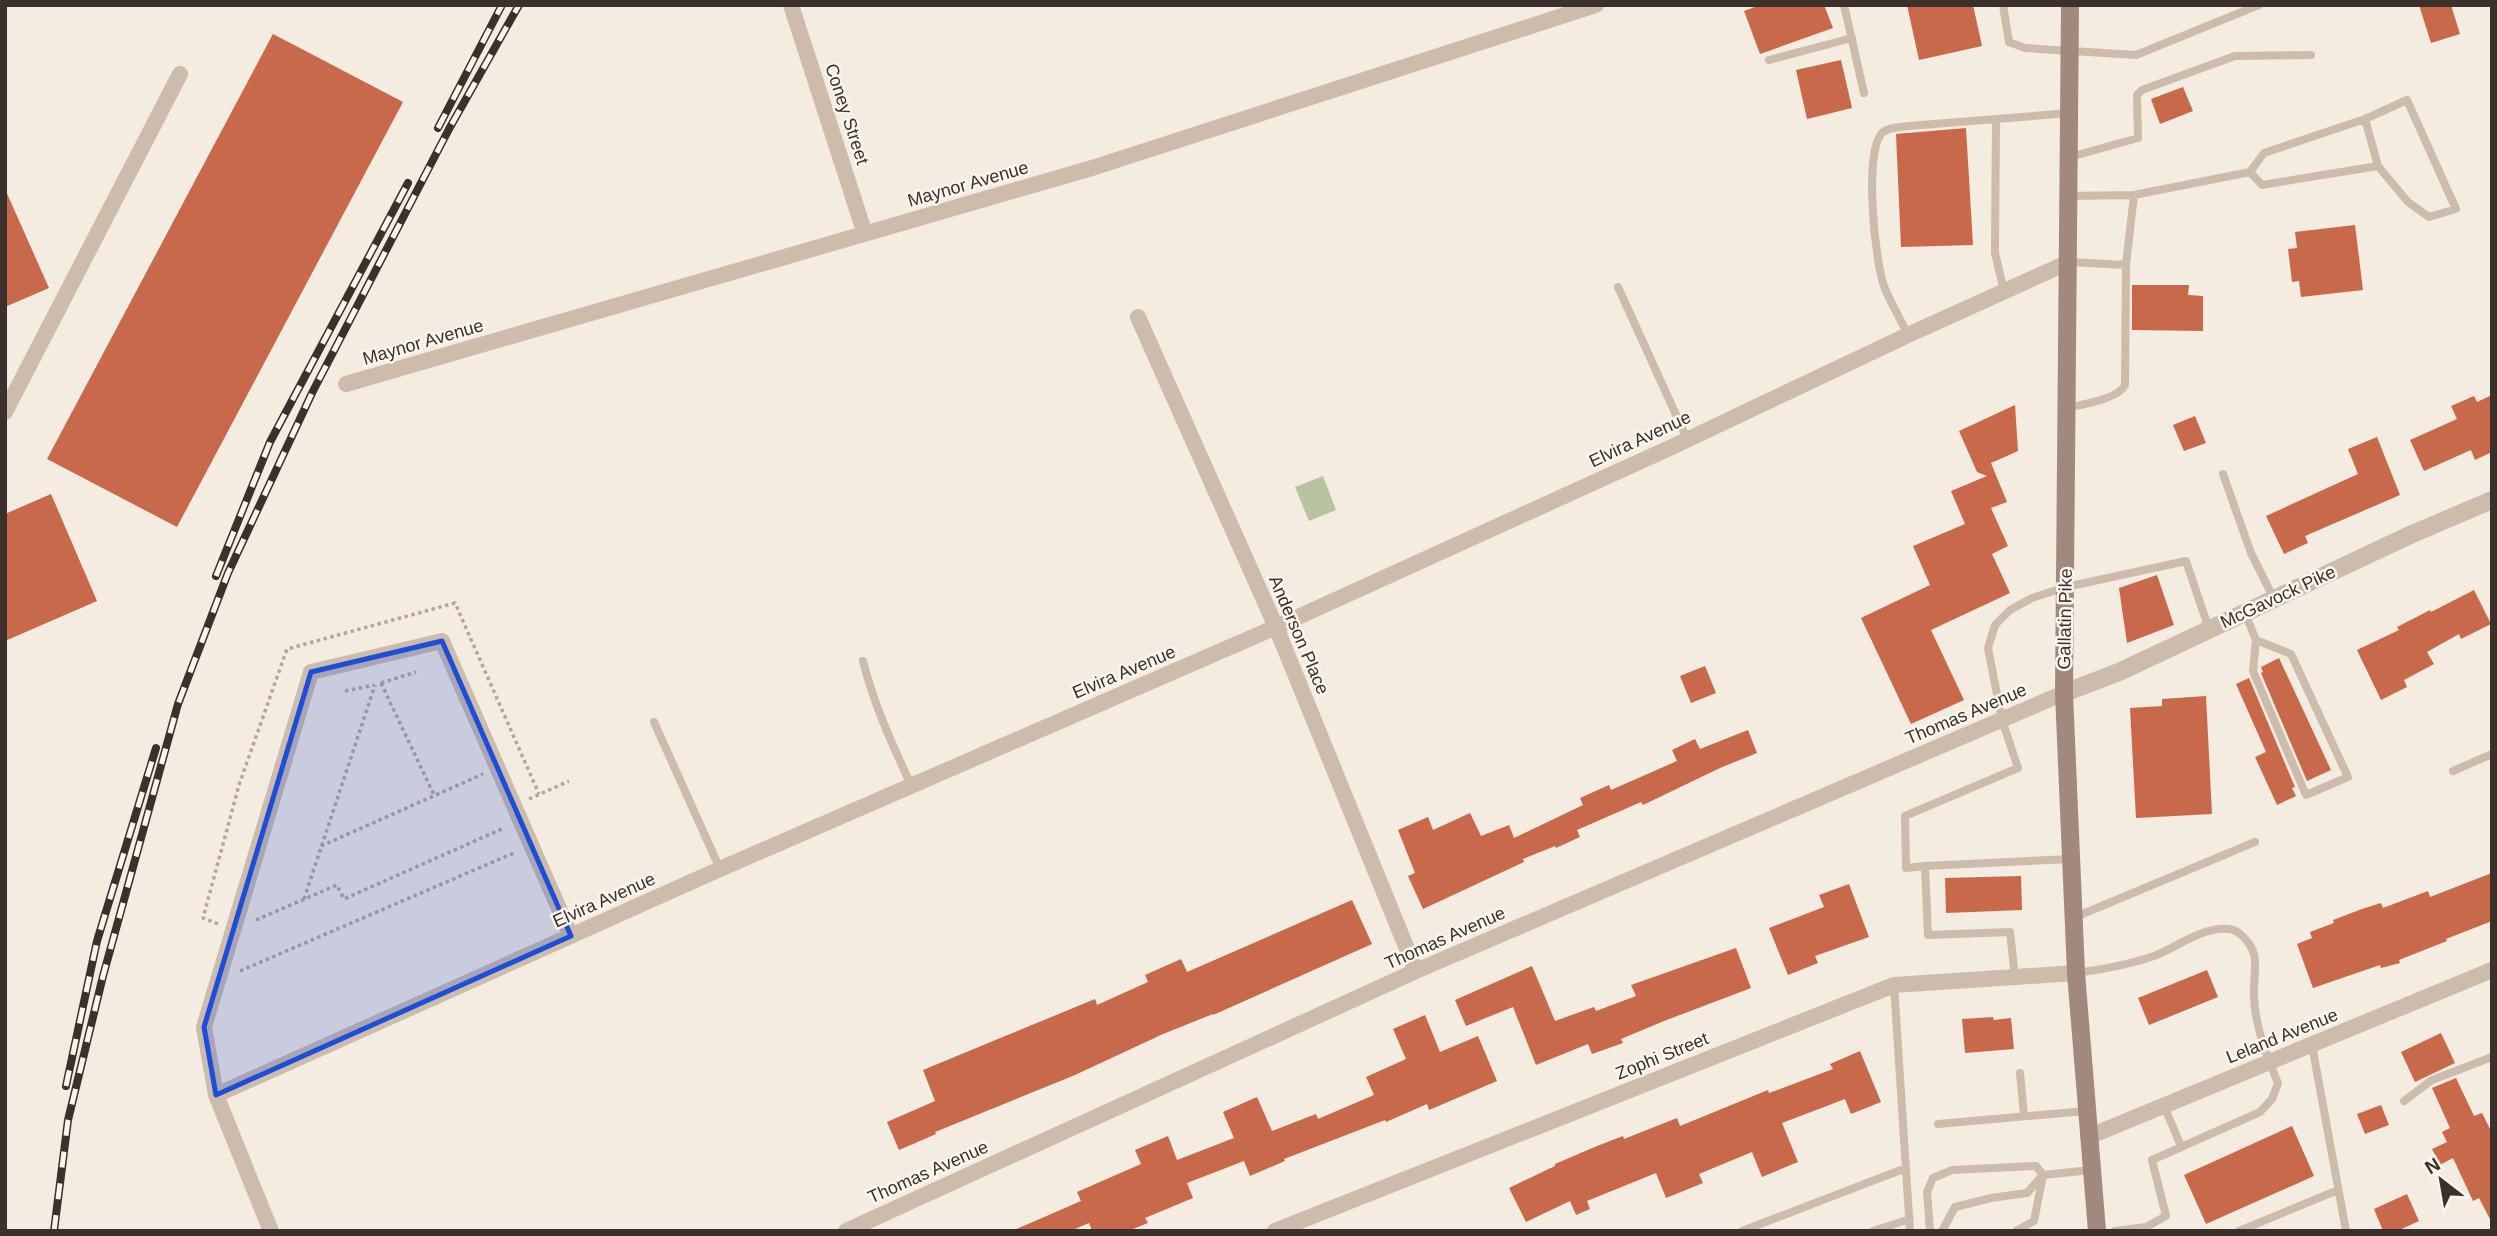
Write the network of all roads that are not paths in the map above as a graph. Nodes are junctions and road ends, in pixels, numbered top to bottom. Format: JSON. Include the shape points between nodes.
{"nodes":[{"id":1,"x":791,"y":5,"type":"edge"},
{"id":2,"x":1596,"y":5,"type":"edge"},
{"id":3,"x":1844,"y":5,"type":"edge"},
{"id":4,"x":2003,"y":5,"type":"edge"},
{"id":5,"x":2070,"y":5,"type":"edge"},
{"id":6,"x":2259,"y":5,"type":"edge"},
{"id":7,"x":1852,"y":38,"type":"junction"},
{"id":8,"x":2070,"y":50,"type":"junction"},
{"id":9,"x":2311,"y":55,"type":"dead end"},
{"id":10,"x":1769,"y":60,"type":"dead end"},
{"id":11,"x":180,"y":74,"type":"dead end"},
{"id":12,"x":1864,"y":93,"type":"dead end"},
{"id":13,"x":2070,"y":113,"type":"junction"},
{"id":14,"x":1996,"y":119,"type":"junction"},
{"id":15,"x":2365,"y":119,"type":"junction"},
{"id":16,"x":2070,"y":157,"type":"junction"},
{"id":17,"x":2378,"y":166,"type":"junction"},
{"id":18,"x":2250,"y":172,"type":"junction"},
{"id":19,"x":2134,"y":195,"type":"junction"},
{"id":20,"x":2070,"y":196,"type":"junction"},
{"id":21,"x":865,"y":234,"type":"junction"},
{"id":22,"x":2069,"y":262,"type":"junction"},
{"id":23,"x":2126,"y":265,"type":"junction"},
{"id":24,"x":1618,"y":287,"type":"dead end"},
{"id":25,"x":2004,"y":291,"type":"junction"},
{"id":26,"x":1138,"y":317,"type":"dead end"},
{"id":27,"x":1908,"y":334,"type":"junction"},
{"id":28,"x":346,"y":384,"type":"dead end"},
{"id":29,"x":2067,"y":408,"type":"junction"},
{"id":30,"x":5,"y":411,"type":"edge"},
{"id":31,"x":1687,"y":439,"type":"junction"},
{"id":32,"x":2223,"y":474,"type":"dead end"},
{"id":33,"x":2492,"y":500,"type":"edge"},
{"id":34,"x":2066,"y":587,"type":"junction"},
{"id":35,"x":2274,"y":599,"type":"junction"},
{"id":36,"x":2245,"y":612,"type":"junction"},
{"id":37,"x":1276,"y":627,"type":"junction"},
{"id":38,"x":2209,"y":629,"type":"junction"},
{"id":39,"x":2256,"y":640,"type":"junction"},
{"id":40,"x":863,"y":661,"type":"dead end"},
{"id":41,"x":2064,"y":693,"type":"junction"},
{"id":42,"x":2002,"y":720,"type":"junction"},
{"id":43,"x":654,"y":722,"type":"dead end"},
{"id":44,"x":2492,"y":754,"type":"edge"},
{"id":45,"x":2453,"y":771,"type":"dead end"},
{"id":46,"x":911,"y":785,"type":"junction"},
{"id":47,"x":2255,"y":842,"type":"dead end"},
{"id":48,"x":2070,"y":859,"type":"junction"},
{"id":49,"x":1925,"y":866,"type":"junction"},
{"id":50,"x":720,"y":869,"type":"junction"},
{"id":51,"x":2073,"y":918,"type":"junction"},
{"id":52,"x":571,"y":936,"type":"junction"},
{"id":53,"x":1416,"y":971,"type":"junction"},
{"id":54,"x":2076,"y":973,"type":"junction"},
{"id":55,"x":2491,"y":975,"type":"edge"},
{"id":56,"x":2015,"y":977,"type":"junction"},
{"id":57,"x":1894,"y":985,"type":"junction"},
{"id":58,"x":2312,"y":1045,"type":"junction"},
{"id":59,"x":2492,"y":1058,"type":"edge"},
{"id":60,"x":2269,"y":1062,"type":"junction"},
{"id":61,"x":2020,"y":1073,"type":"dead end"},
{"id":62,"x":216,"y":1095,"type":"junction"},
{"id":63,"x":2404,"y":1101,"type":"dead end"},
{"id":64,"x":2164,"y":1106,"type":"junction"},
{"id":65,"x":2086,"y":1111,"type":"junction"},
{"id":66,"x":2024,"y":1116,"type":"junction"},
{"id":67,"x":1938,"y":1124,"type":"dead end"},
{"id":68,"x":2088,"y":1137,"type":"junction"},
{"id":69,"x":2181,"y":1146,"type":"junction"},
{"id":70,"x":1906,"y":1168,"type":"junction"},
{"id":71,"x":2091,"y":1170,"type":"junction"},
{"id":72,"x":2043,"y":1175,"type":"junction"},
{"id":73,"x":2338,"y":1190,"type":"junction"},
{"id":74,"x":1910,"y":1219,"type":"junction"},
{"id":75,"x":1281,"y":1230,"type":"edge"},
{"id":76,"x":271,"y":1231,"type":"edge"},
{"id":77,"x":846,"y":1231,"type":"edge"},
{"id":78,"x":1742,"y":1231,"type":"edge"},
{"id":79,"x":1873,"y":1231,"type":"edge"},
{"id":80,"x":1910,"y":1231,"type":"edge"},
{"id":81,"x":1930,"y":1231,"type":"edge"},
{"id":82,"x":1942,"y":1231,"type":"edge"},
{"id":83,"x":2015,"y":1231,"type":"edge"},
{"id":84,"x":2098,"y":1231,"type":"edge"},
{"id":85,"x":2115,"y":1231,"type":"edge"},
{"id":86,"x":2239,"y":1231,"type":"edge"},
{"id":87,"x":2346,"y":1231,"type":"edge"}],
"edges":[{"from":1,"to":21,"type":"street","name":"Coney Street"},
{"from":2,"to":21,"type":"street","name":"Maynor Avenue","via":[[1092,168]]},
{"from":3,"to":7,"type":"lane"},
{"from":4,"to":8,"type":"lane","via":[[2010,41],[2025,48]]},
{"from":5,"to":8,"type":"main road","name":"Gallatin Pike"},
{"from":6,"to":8,"type":"lane","via":[[2136,55]]},
{"from":7,"to":10,"type":"lane"},
{"from":7,"to":12,"type":"lane"},
{"from":8,"to":13,"type":"main road","name":"Gallatin Pike"},
{"from":9,"to":16,"type":"lane","via":[[2235,56],[2142,90],[2137,95],[2138,138]]},
{"from":11,"to":30,"type":"street"},
{"from":13,"to":14,"type":"lane"},
{"from":13,"to":16,"type":"main road","name":"Gallatin Pike"},
{"from":14,"to":25,"type":"lane","via":[[1996,253]]},
{"from":14,"to":27,"type":"lane","via":[[1890,129],[1877,140],[1871,165],[1878,262]]},
{"from":15,"to":17,"type":"lane"},
{"from":15,"to":17,"type":"lane","via":[[2407,100],[2456,209],[2429,217],[2408,202]]},
{"from":15,"to":18,"type":"lane","via":[[2264,153]]},
{"from":16,"to":20,"type":"main road","name":"Gallatin Pike"},
{"from":17,"to":18,"type":"lane","via":[[2263,184]]},
{"from":18,"to":19,"type":"lane"},
{"from":19,"to":20,"type":"lane"},
{"from":19,"to":23,"type":"lane"},
{"from":20,"to":22,"type":"main road","name":"Gallatin Pike"},
{"from":21,"to":28,"type":"street","name":"Maynor Avenue"},
{"from":22,"to":23,"type":"lane"},
{"from":22,"to":25,"type":"street","name":"Elvira Avenue"},
{"from":22,"to":29,"type":"main road","name":"Gallatin Pike"},
{"from":23,"to":29,"type":"lane","via":[[2123,390]]},
{"from":24,"to":31,"type":"lane"},
{"from":25,"to":27,"type":"street","name":"Elvira Avenue"},
{"from":26,"to":37,"type":"street","name":"Anderson Place"},
{"from":27,"to":31,"type":"street","name":"Elvira Avenue"},
{"from":29,"to":34,"type":"main road","name":"Gallatin Pike"},
{"from":31,"to":37,"type":"street","name":"Elvira Avenue"},
{"from":32,"to":35,"type":"lane","via":[[2250,553]]},
{"from":33,"to":35,"type":"street","name":"McGavock Pike"},
{"from":34,"to":38,"type":"lane","via":[[2186,561]]},
{"from":34,"to":41,"type":"main road","name":"Gallatin Pike"},
{"from":34,"to":42,"type":"lane","via":[[2027,600],[1995,625],[1987,648]]},
{"from":35,"to":36,"type":"street","name":"McGavock Pike"},
{"from":36,"to":38,"type":"street","name":"McGavock Pike"},
{"from":36,"to":39,"type":"lane"},
{"from":37,"to":46,"type":"street","name":"Elvira Avenue"},
{"from":37,"to":53,"type":"street","name":"Anderson Place"},
{"from":38,"to":41,"type":"street","name":"McGavock Pike"},
{"from":39,"to":39,"type":"lane","via":[[2253,671],[2306,795],[2348,777],[2291,654]]},
{"from":40,"to":46,"type":"lane","via":[[883,726]]},
{"from":41,"to":42,"type":"street","name":"Thomas Avenue"},
{"from":41,"to":48,"type":"main road","name":"Gallatin Pike"},
{"from":42,"to":49,"type":"lane","via":[[2018,768],[1905,816],[1906,867]]},
{"from":42,"to":53,"type":"street","name":"Thomas Avenue"},
{"from":43,"to":50,"type":"lane"},
{"from":44,"to":45,"type":"lane"},
{"from":46,"to":50,"type":"street","name":"Elvira Avenue"},
{"from":47,"to":51,"type":"lane"},
{"from":48,"to":49,"type":"lane"},
{"from":48,"to":51,"type":"main road","name":"Gallatin Pike"},
{"from":49,"to":56,"type":"lane","via":[[1928,935],[2010,932]]},
{"from":50,"to":52,"type":"street","name":"Elvira Avenue"},
{"from":51,"to":54,"type":"main road","name":"Gallatin Pike"},
{"from":52,"to":62,"type":"street","name":"Elvira Avenue"},
{"from":52,"to":62,"type":"street","via":[[442,641],[311,672],[204,1027]]},
{"from":53,"to":77,"type":"street","name":"Thomas Avenue"},
{"from":54,"to":56,"type":"street","name":"Zophi Street"},
{"from":54,"to":60,"type":"lane","via":[[2125,965],[2213,931],[2230,929],[2244,937],[2253,952],[2257,1024]]},
{"from":54,"to":65,"type":"main road","name":"Gallatin Pike"},
{"from":55,"to":58,"type":"street","name":"Leland Avenue"},
{"from":56,"to":57,"type":"street","name":"Zophi Street"},
{"from":57,"to":70,"type":"lane"},
{"from":57,"to":75,"type":"street","name":"Zophi Street"},
{"from":58,"to":60,"type":"street","name":"Leland Avenue"},
{"from":58,"to":73,"type":"lane"},
{"from":59,"to":63,"type":"lane","via":[[2432,1080]]},
{"from":60,"to":64,"type":"street","name":"Leland Avenue"},
{"from":60,"to":69,"type":"lane","via":[[2278,1083],[2260,1112]]},
{"from":61,"to":66,"type":"lane"},
{"from":62,"to":76,"type":"street"},
{"from":64,"to":68,"type":"street","name":"Leland Avenue"},
{"from":64,"to":69,"type":"lane"},
{"from":65,"to":66,"type":"lane"},
{"from":65,"to":68,"type":"main road","name":"Gallatin Pike"},
{"from":66,"to":67,"type":"lane"},
{"from":68,"to":71,"type":"main road","name":"Gallatin Pike"},
{"from":69,"to":85,"type":"lane","via":[[2152,1160],[2166,1216],[2146,1227]]},
{"from":70,"to":74,"type":"lane"},
{"from":70,"to":78,"type":"lane"},
{"from":71,"to":72,"type":"lane"},
{"from":71,"to":84,"type":"main road","name":"Gallatin Pike"},
{"from":72,"to":81,"type":"lane","via":[[2036,1166],[1952,1170],[1933,1178],[1927,1192]]},
{"from":72,"to":82,"type":"lane","via":[[2027,1193],[1955,1207]]},
{"from":72,"to":83,"type":"lane","via":[[2034,1221]]},
{"from":73,"to":86,"type":"lane"},
{"from":73,"to":87,"type":"lane"},
{"from":74,"to":79,"type":"lane"},
{"from":74,"to":80,"type":"lane"}]}
